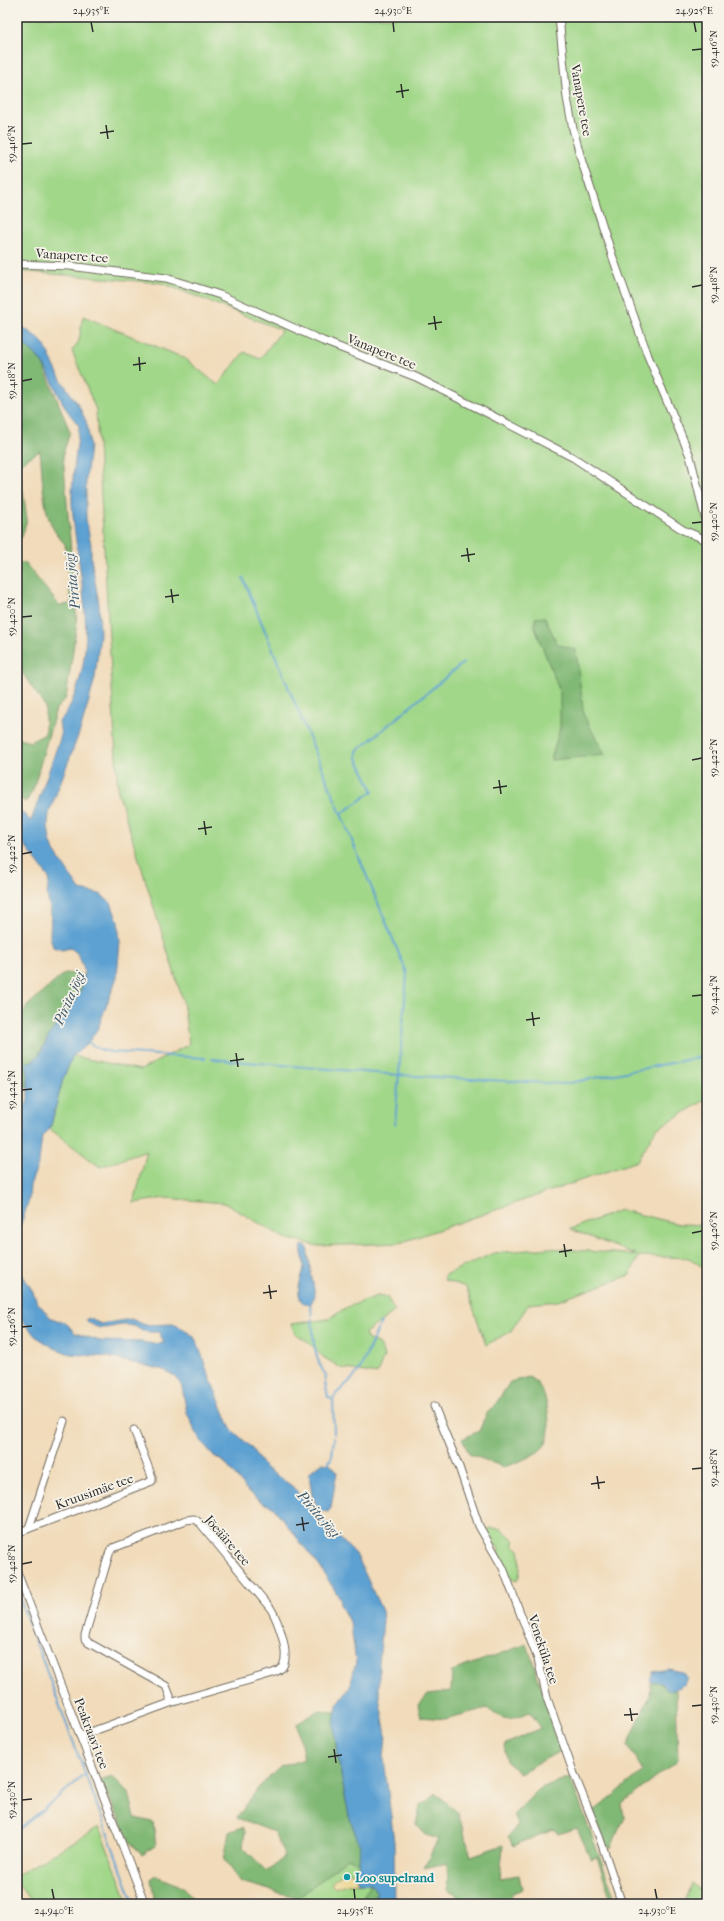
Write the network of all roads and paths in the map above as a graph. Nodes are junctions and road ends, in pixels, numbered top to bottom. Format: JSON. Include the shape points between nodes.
{"nodes":[{"id":1,"x":559,"y":17,"type":"edge"},
{"id":2,"x":17,"y":264,"type":"edge"},
{"id":3,"x":707,"y":525,"type":"edge"},
{"id":4,"x":707,"y":533,"type":"edge"},
{"id":5,"x":434,"y":1406,"type":"dead end"},
{"id":6,"x":64,"y":1420,"type":"dead end"},
{"id":7,"x":134,"y":1430,"type":"dead end"},
{"id":8,"x":29,"y":1528,"type":"junction"},
{"id":9,"x":17,"y":1533,"type":"edge"},
{"id":10,"x":17,"y":1572,"type":"edge"},
{"id":11,"x":170,"y":1703,"type":"junction"},
{"id":12,"x":80,"y":1736,"type":"junction"},
{"id":13,"x":145,"y":1904,"type":"edge"},
{"id":14,"x":622,"y":1904,"type":"edge"}],
"edges":[{"from":1,"to":3,"type":"street","name":"Vanapere tee","via":[[568,98],[582,162],[648,356],[690,456]]},
{"from":2,"to":4,"type":"street","name":"Vanapere tee","via":[[70,266],[166,278],[220,295],[323,341],[416,377],[574,458],[683,530],[704,539]]},
{"from":5,"to":14,"type":"street","name":"Veneküla tee","via":[[479,1526],[503,1568],[538,1659],[547,1698]]},
{"from":6,"to":8,"type":"street"},
{"from":7,"to":8,"type":"street","name":"Kruusimäe tee","via":[[152,1481]]},
{"from":8,"to":9,"type":"street","name":"Kruusimäe tee"},
{"from":10,"to":12,"type":"street","name":"Peakraavi tee"},
{"from":11,"to":11,"type":"street","name":"Jõeääre tee","via":[[273,1673],[280,1670],[285,1661],[284,1646],[271,1609],[194,1519],[110,1551],[85,1635],[89,1643],[166,1686]]},
{"from":11,"to":12,"type":"street","name":"Jõeääre tee"},
{"from":12,"to":13,"type":"street","name":"Peakraavi tee"}]}
